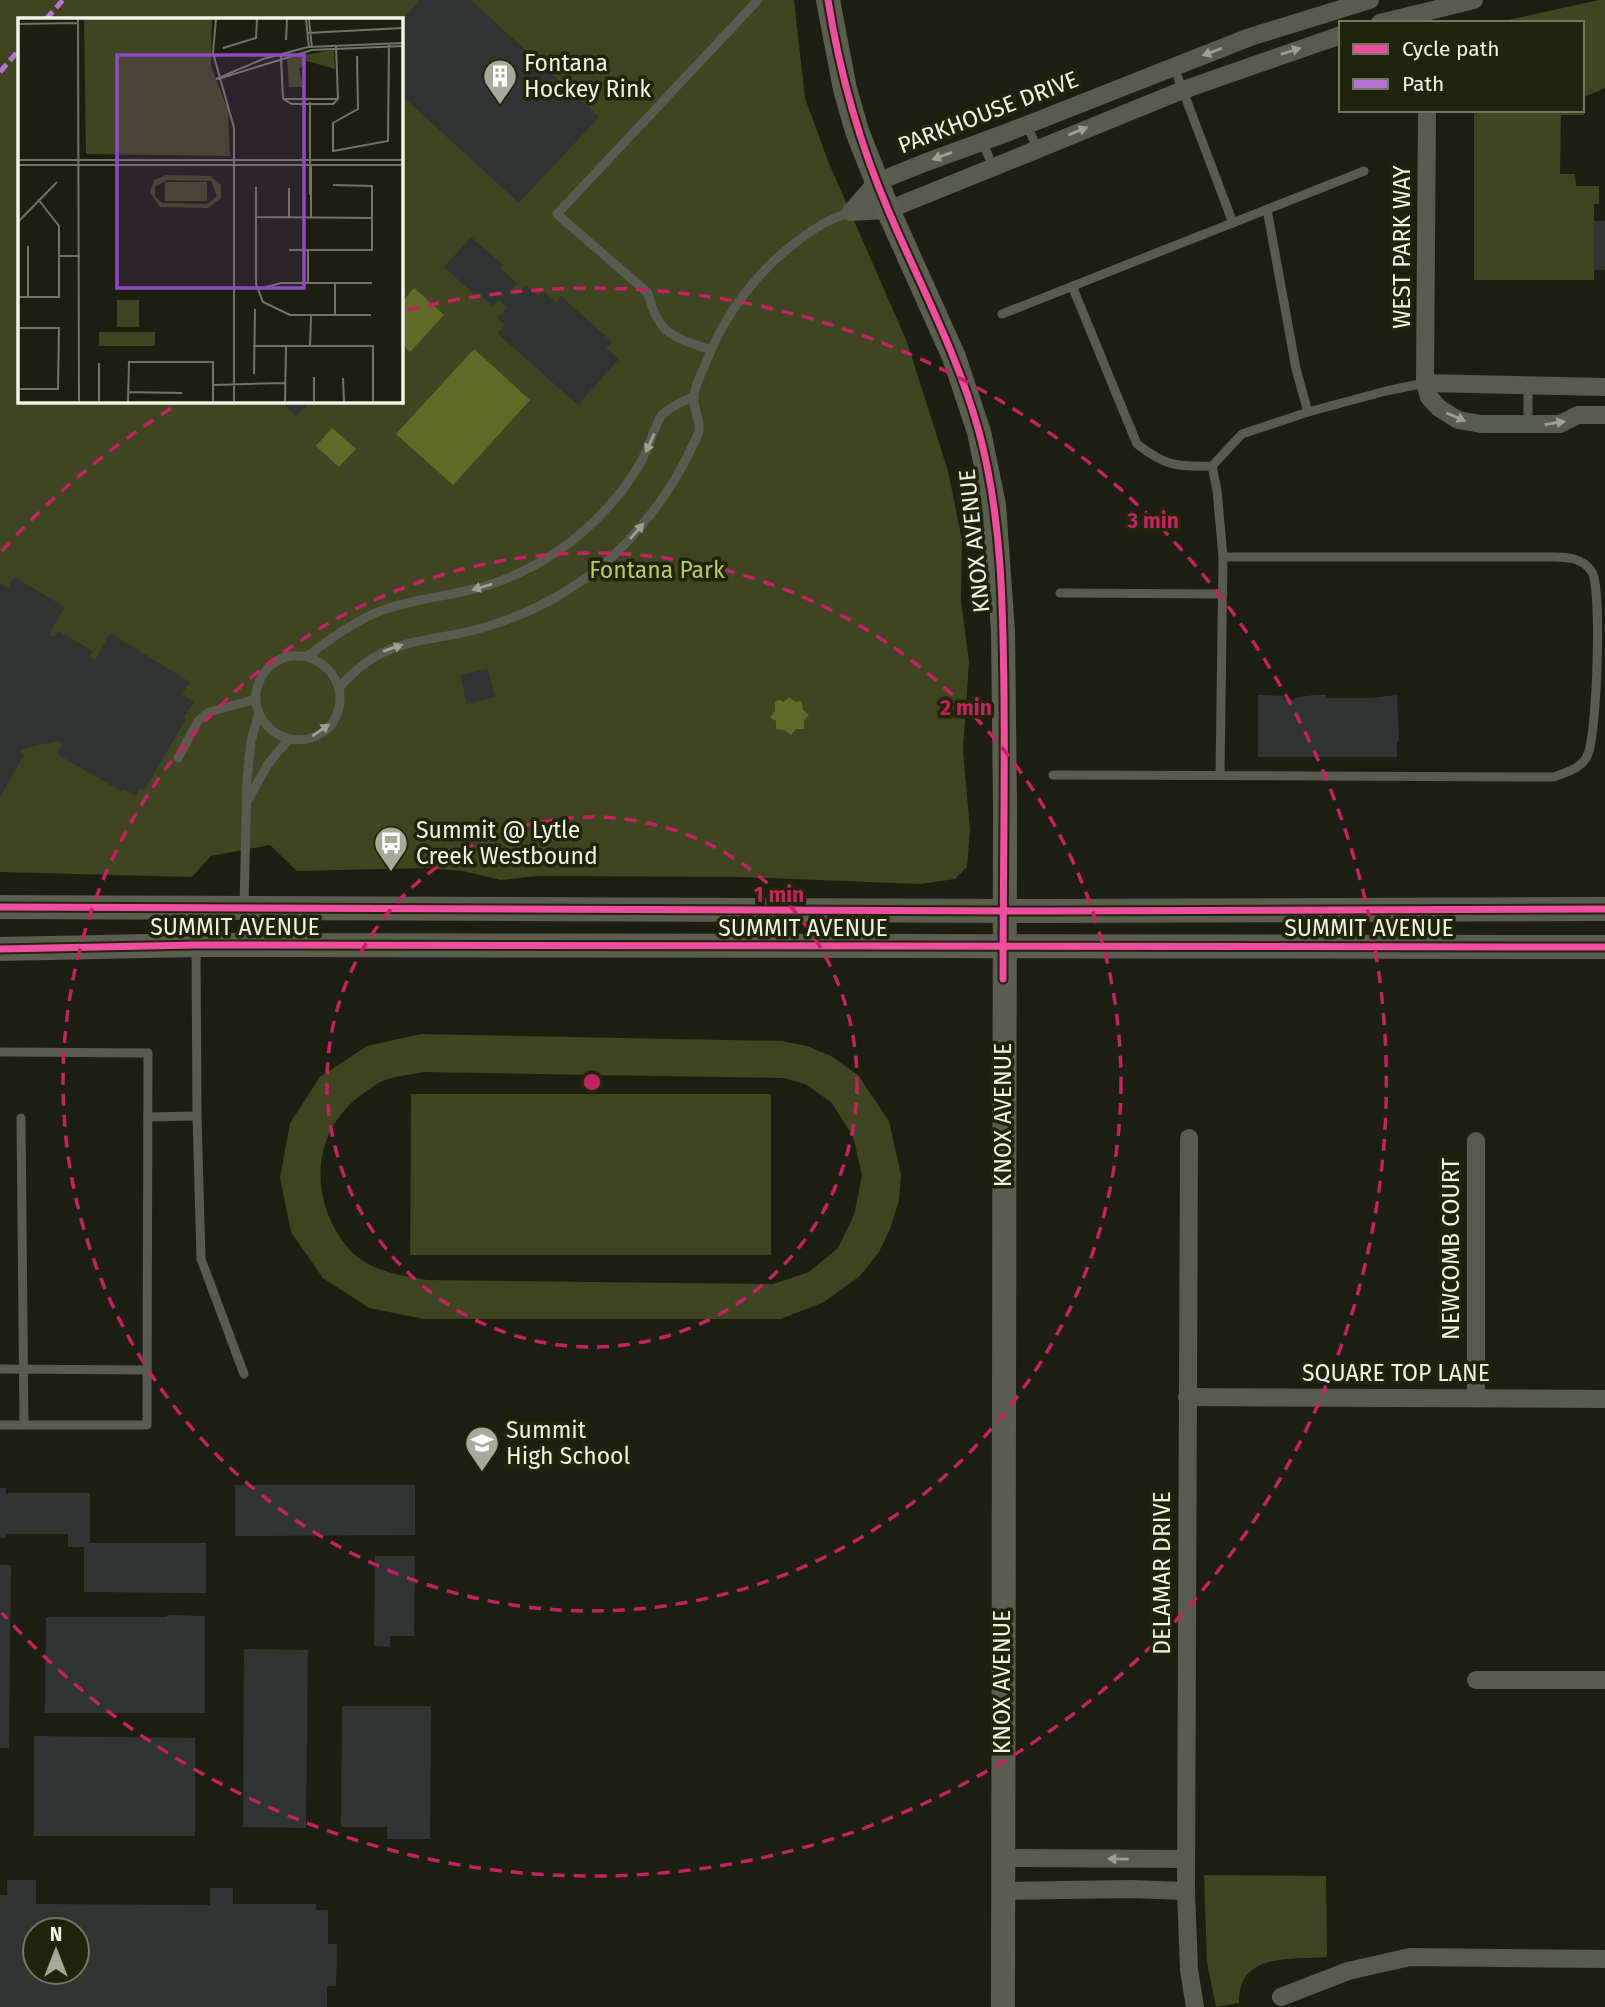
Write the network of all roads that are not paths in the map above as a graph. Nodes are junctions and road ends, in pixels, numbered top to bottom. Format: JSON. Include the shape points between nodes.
{"nodes":[{"id":1,"x":758,"y":0,"type":"edge"},
{"id":2,"x":828,"y":0,"type":"edge"},
{"id":3,"x":1370,"y":0,"type":"edge"},
{"id":4,"x":1474,"y":0,"type":"edge"},
{"id":5,"x":1411,"y":12,"type":"edge"},
{"id":6,"x":1386,"y":21,"type":"edge"},
{"id":7,"x":1339,"y":36,"type":"edge"},
{"id":8,"x":1174,"y":67,"type":"junction"},
{"id":9,"x":1182,"y":90,"type":"junction"},
{"id":10,"x":1427,"y":112,"type":"edge"},
{"id":11,"x":1027,"y":124,"type":"junction"},
{"id":12,"x":982,"y":141,"type":"junction"},
{"id":13,"x":1037,"y":149,"type":"junction"},
{"id":14,"x":993,"y":167,"type":"junction"},
{"id":15,"x":1364,"y":171,"type":"dead end"},
{"id":16,"x":877,"y":182,"type":"junction"},
{"id":17,"x":1267,"y":209,"type":"junction"},
{"id":18,"x":888,"y":210,"type":"junction"},
{"id":19,"x":851,"y":212,"type":"junction"},
{"id":20,"x":1233,"y":223,"type":"junction"},
{"id":21,"x":1072,"y":286,"type":"junction"},
{"id":22,"x":1002,"y":314,"type":"dead end"},
{"id":23,"x":711,"y":350,"type":"junction"},
{"id":24,"x":1425,"y":383,"type":"junction"},
{"id":25,"x":1528,"y":386,"type":"junction"},
{"id":26,"x":1605,"y":387,"type":"edge"},
{"id":27,"x":694,"y":396,"type":"junction"},
{"id":28,"x":1308,"y":412,"type":"junction"},
{"id":29,"x":1605,"y":415,"type":"edge"},
{"id":30,"x":1528,"y":425,"type":"junction"},
{"id":31,"x":1212,"y":466,"type":"junction"},
{"id":32,"x":1223,"y":557,"type":"junction"},
{"id":33,"x":1060,"y":593,"type":"dead end"},
{"id":34,"x":1223,"y":594,"type":"junction"},
{"id":35,"x":306,"y":656,"type":"junction"},
{"id":36,"x":339,"y":688,"type":"junction"},
{"id":37,"x":256,"y":699,"type":"junction"},
{"id":38,"x":258,"y":713,"type":"junction"},
{"id":39,"x":289,"y":739,"type":"junction"},
{"id":40,"x":178,"y":758,"type":"dead end"},
{"id":41,"x":1053,"y":775,"type":"dead end"},
{"id":42,"x":1220,"y":775,"type":"junction"},
{"id":43,"x":248,"y":799,"type":"junction"},
{"id":44,"x":0,"y":906,"type":"edge"},
{"id":45,"x":244,"y":908,"type":"junction"},
{"id":46,"x":1605,"y":909,"type":"edge"},
{"id":47,"x":1003,"y":911,"type":"junction"},
{"id":48,"x":196,"y":945,"type":"junction"},
{"id":49,"x":1003,"y":947,"type":"junction"},
{"id":50,"x":1605,"y":947,"type":"edge"},
{"id":51,"x":0,"y":948,"type":"edge"},
{"id":52,"x":0,"y":1052,"type":"edge"},
{"id":53,"x":197,"y":1116,"type":"junction"},
{"id":54,"x":148,"y":1117,"type":"junction"},
{"id":55,"x":21,"y":1118,"type":"dead end"},
{"id":56,"x":1189,"y":1138,"type":"dead end"},
{"id":57,"x":1476,"y":1141,"type":"dead end"},
{"id":58,"x":0,"y":1369,"type":"edge"},
{"id":59,"x":24,"y":1370,"type":"junction"},
{"id":60,"x":147,"y":1370,"type":"junction"},
{"id":61,"x":244,"y":1374,"type":"dead end"},
{"id":62,"x":1187,"y":1397,"type":"junction"},
{"id":63,"x":1476,"y":1398,"type":"junction"},
{"id":64,"x":1605,"y":1399,"type":"edge"},
{"id":65,"x":0,"y":1425,"type":"edge"},
{"id":66,"x":24,"y":1425,"type":"junction"},
{"id":67,"x":1476,"y":1680,"type":"dead end"},
{"id":68,"x":1605,"y":1680,"type":"edge"},
{"id":69,"x":1002,"y":1857,"type":"junction"},
{"id":70,"x":1186,"y":1859,"type":"junction"},
{"id":71,"x":1002,"y":1891,"type":"junction"},
{"id":72,"x":1186,"y":1891,"type":"junction"},
{"id":73,"x":1605,"y":1959,"type":"edge"},
{"id":74,"x":1281,"y":1997,"type":"dead end"},
{"id":75,"x":1003,"y":2007,"type":"edge"},
{"id":76,"x":1195,"y":2007,"type":"edge"}],
"edges":[{"from":1,"to":23,"type":"lane","via":[[557,214],[648,293],[661,327]]},
{"from":2,"to":16,"type":"main road","name":"KNOX AVENUE","via":[[845,89]]},
{"from":3,"to":8,"type":"street","name":"PARKHOUSE DRIVE","one_way":true,"via":[[1250,37]]},
{"from":4,"to":5,"type":"street"},
{"from":5,"to":6,"type":"street"},
{"from":9,"to":7,"type":"street","one_way":true},
{"from":8,"to":9,"type":"lane"},
{"from":8,"to":11,"type":"street","name":"PARKHOUSE DRIVE"},
{"from":13,"to":9,"type":"street","one_way":true},
{"from":9,"to":20,"type":"lane"},
{"from":10,"to":24,"type":"street","name":"WEST PARK WAY"},
{"from":11,"to":12,"type":"street","name":"PARKHOUSE DRIVE"},
{"from":11,"to":13,"type":"lane"},
{"from":12,"to":14,"type":"lane"},
{"from":12,"to":16,"type":"street","name":"PARKHOUSE DRIVE","one_way":true},
{"from":13,"to":14,"type":"street"},
{"from":14,"to":18,"type":"street"},
{"from":15,"to":17,"type":"lane"},
{"from":16,"to":18,"type":"main road","name":"KNOX AVENUE"},
{"from":16,"to":19,"type":"street","name":"PARKHOUSE DRIVE"},
{"from":17,"to":20,"type":"lane"},
{"from":17,"to":28,"type":"lane"},
{"from":18,"to":19,"type":"street"},
{"from":18,"to":47,"type":"main road","name":"KNOX AVENUE","via":[[954,357],[979,432],[994,505],[1003,631]]},
{"from":19,"to":23,"type":"lane","via":[[823,224],[779,255],[745,292]]},
{"from":20,"to":21,"type":"lane"},
{"from":21,"to":22,"type":"lane"},
{"from":21,"to":31,"type":"lane","via":[[1137,444],[1158,461],[1184,467]]},
{"from":23,"to":27,"type":"lane"},
{"from":24,"to":25,"type":"street"},
{"from":24,"to":28,"type":"lane"},
{"from":24,"to":30,"type":"street","one_way":true,"via":[[1429,397],[1458,420]]},
{"from":25,"to":26,"type":"street"},
{"from":25,"to":30,"type":"lane"},
{"from":27,"to":35,"type":"lane","one_way":true,"via":[[661,415],[636,472],[611,504],[558,551],[486,586],[374,613]]},
{"from":36,"to":27,"type":"lane","one_way":true,"via":[[356,669],[381,653],[525,613],[592,574],[650,516],[681,469],[699,430]]},
{"from":28,"to":31,"type":"lane","via":[[1242,434]]},
{"from":30,"to":29,"type":"street","one_way":true},
{"from":31,"to":32,"type":"lane"},
{"from":32,"to":34,"type":"lane"},
{"from":32,"to":42,"type":"lane","via":[[1572,558],[1585,564],[1597,583],[1597,705],[1588,755],[1577,768],[1554,777]]},
{"from":33,"to":34,"type":"lane"},
{"from":34,"to":42,"type":"lane"},
{"from":35,"to":36,"type":"lane","via":[[327,667]]},
{"from":35,"to":37,"type":"lane","via":[[284,658],[266,670]]},
{"from":39,"to":36,"type":"lane","one_way":true,"via":[[317,735],[328,727],[340,702]]},
{"from":37,"to":38,"type":"lane"},
{"from":37,"to":40,"type":"lane","via":[[209,712],[198,721]]},
{"from":38,"to":39,"type":"lane","via":[[276,734]]},
{"from":38,"to":43,"type":"lane","via":[[251,741]]},
{"from":39,"to":43,"type":"lane"},
{"from":41,"to":42,"type":"lane"},
{"from":43,"to":45,"type":"lane"},
{"from":44,"to":45,"type":"main road","name":"SUMMIT AVENUE"},
{"from":45,"to":47,"type":"main road","name":"SUMMIT AVENUE"},
{"from":46,"to":47,"type":"main road","name":"SUMMIT AVENUE"},
{"from":47,"to":49,"type":"main road","name":"KNOX AVENUE"},
{"from":48,"to":49,"type":"main road","name":"SUMMIT AVENUE"},
{"from":48,"to":51,"type":"main road","name":"SUMMIT AVENUE"},
{"from":48,"to":53,"type":"lane"},
{"from":49,"to":50,"type":"main road","name":"SUMMIT AVENUE"},
{"from":49,"to":69,"type":"main road","name":"KNOX AVENUE"},
{"from":52,"to":54,"type":"lane","via":[[148,1053]]},
{"from":53,"to":54,"type":"lane"},
{"from":53,"to":61,"type":"lane","via":[[201,1259]]},
{"from":54,"to":60,"type":"lane"},
{"from":55,"to":59,"type":"lane"},
{"from":56,"to":62,"type":"street","name":"DELAMAR DRIVE"},
{"from":57,"to":63,"type":"street","name":"NEWCOMB COURT"},
{"from":58,"to":59,"type":"lane"},
{"from":59,"to":60,"type":"lane"},
{"from":59,"to":66,"type":"lane"},
{"from":60,"to":66,"type":"lane","via":[[147,1424]]},
{"from":62,"to":63,"type":"street","name":"SQUARE TOP LANE"},
{"from":62,"to":70,"type":"street","name":"DELAMAR DRIVE"},
{"from":63,"to":64,"type":"street","name":"SQUARE TOP LANE"},
{"from":65,"to":66,"type":"lane"},
{"from":67,"to":68,"type":"street"},
{"from":70,"to":69,"type":"street","one_way":true},
{"from":69,"to":71,"type":"main road","name":"KNOX AVENUE"},
{"from":70,"to":72,"type":"street","name":"DELAMAR DRIVE"},
{"from":71,"to":72,"type":"street"},
{"from":71,"to":75,"type":"main road","name":"KNOX AVENUE"},
{"from":72,"to":76,"type":"street","name":"DELAMAR DRIVE"},
{"from":73,"to":74,"type":"street","via":[[1410,1957],[1348,1971]]}]}
